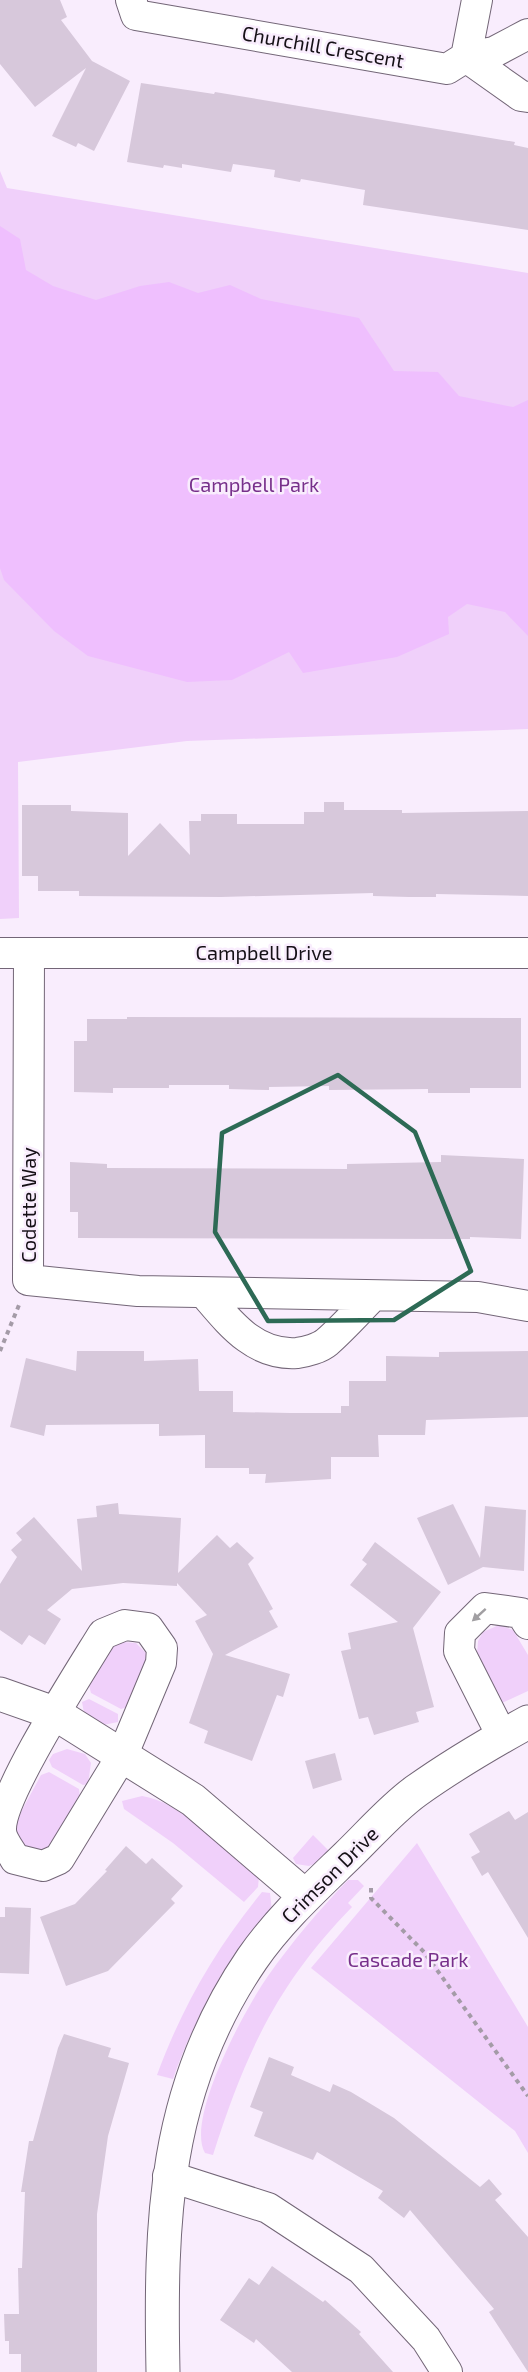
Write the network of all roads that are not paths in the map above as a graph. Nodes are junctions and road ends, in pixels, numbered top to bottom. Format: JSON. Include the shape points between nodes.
{"nodes":[{"id":1,"x":131,"y":0,"type":"edge"},
{"id":2,"x":477,"y":0,"type":"edge"},
{"id":3,"x":528,"y":34,"type":"edge"},
{"id":4,"x":466,"y":57,"type":"junction"},
{"id":5,"x":528,"y":97,"type":"edge"},
{"id":6,"x":528,"y":953,"type":"edge"},
{"id":7,"x":15,"y":954,"type":"edge"},
{"id":8,"x":204,"y":1293,"type":"junction"},
{"id":9,"x":373,"y":1296,"type":"junction"},
{"id":10,"x":528,"y":1306,"type":"edge"},
{"id":11,"x":528,"y":1624,"type":"edge"},
{"id":12,"x":0,"y":1694,"type":"edge"},
{"id":13,"x":54,"y":1713,"type":"junction"},
{"id":14,"x":515,"y":1729,"type":"edge"},
{"id":15,"x":123,"y":1754,"type":"junction"},
{"id":16,"x":304,"y":1895,"type":"junction"},
{"id":17,"x":168,"y":2176,"type":"junction"},
{"id":18,"x":163,"y":2372,"type":"edge"},
{"id":19,"x":447,"y":2372,"type":"edge"}],
"edges":[{"from":1,"to":4,"type":"street","name":"Churchill Crescent","via":[[136,15],[447,69]]},
{"from":2,"to":4,"type":"street"},
{"from":3,"to":4,"type":"street","via":[[494,52]]},
{"from":4,"to":5,"type":"street"},
{"from":6,"to":7,"type":"street","name":"Campbell Drive"},
{"from":7,"to":8,"type":"street","name":"Codette Way","via":[[28,1280]]},
{"from":8,"to":9,"type":"street","name":"Codette Way"},
{"from":8,"to":9,"type":"street","via":[[244,1336],[267,1351],[288,1353],[325,1343]]},
{"from":9,"to":10,"type":"street","name":"Codette Way","via":[[478,1298]]},
{"from":11,"to":14,"type":"street","name":"Crimson Drive","one_way":true,"via":[[520,1612],[485,1608],[460,1633],[459,1651]]},
{"from":12,"to":13,"type":"street"},
{"from":13,"to":15,"type":"street"},
{"from":13,"to":15,"type":"street","via":[[103,1634],[126,1625],[148,1628],[162,1648],[161,1663]]},
{"from":13,"to":15,"type":"street","via":[[2,1816],[1,1833],[15,1859],[43,1866],[59,1859]]},
{"from":14,"to":16,"type":"street","name":"Crimson Drive","via":[[414,1792]]},
{"from":15,"to":16,"type":"street","via":[[193,1800]]},
{"from":16,"to":17,"type":"street","name":"Crimson Drive","via":[[252,1959],[215,2021],[188,2091]]},
{"from":17,"to":18,"type":"street","name":"Crimson Drive","via":[[161,2270]]},
{"from":17,"to":19,"type":"street","via":[[268,2208],[361,2269],[426,2339]]}]}
